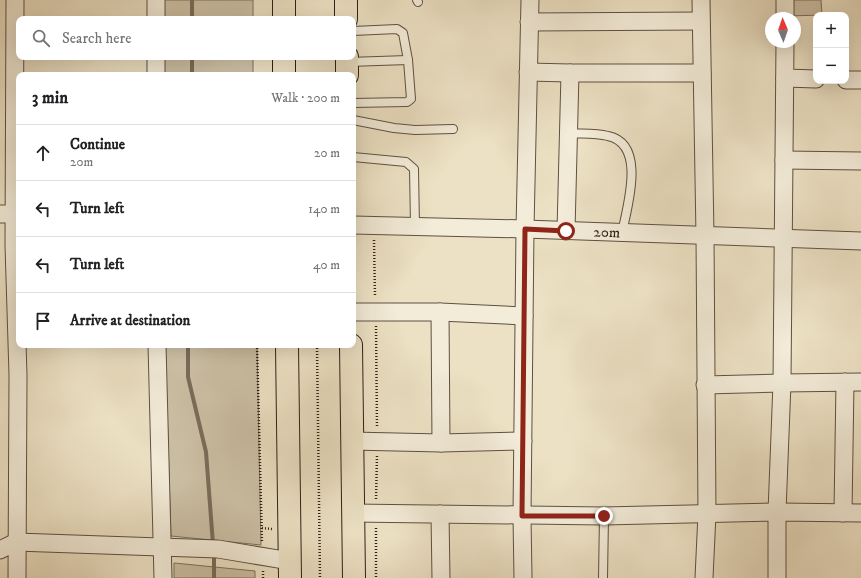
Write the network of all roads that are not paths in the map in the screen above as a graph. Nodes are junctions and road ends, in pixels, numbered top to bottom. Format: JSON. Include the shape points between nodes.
{"nodes":[{"id":1,"x":15,"y":0,"type":"edge"},
{"id":2,"x":156,"y":0,"type":"edge"},
{"id":3,"x":284,"y":0,"type":"edge"},
{"id":4,"x":346,"y":0,"type":"edge"},
{"id":5,"x":530,"y":0,"type":"edge"},
{"id":6,"x":701,"y":0,"type":"edge"},
{"id":7,"x":785,"y":0,"type":"edge"},
{"id":8,"x":785,"y":12,"type":"edge"},
{"id":9,"x":156,"y":16,"type":"edge"},
{"id":10,"x":284,"y":16,"type":"edge"},
{"id":11,"x":346,"y":16,"type":"edge"},
{"id":12,"x":701,"y":21,"type":"junction"},
{"id":13,"x":529,"y":22,"type":"junction"},
{"id":14,"x":356,"y":32,"type":"edge"},
{"id":15,"x":785,"y":48,"type":"edge"},
{"id":16,"x":156,"y":60,"type":"edge"},
{"id":17,"x":284,"y":60,"type":"edge"},
{"id":18,"x":408,"y":60,"type":"junction"},
{"id":19,"x":347,"y":65,"type":"edge"},
{"id":20,"x":156,"y":72,"type":"edge"},
{"id":21,"x":284,"y":72,"type":"edge"},
{"id":22,"x":528,"y":72,"type":"junction"},
{"id":23,"x":702,"y":72,"type":"junction"},
{"id":24,"x":570,"y":73,"type":"junction"},
{"id":25,"x":785,"y":78,"type":"junction"},
{"id":26,"x":813,"y":79,"type":"edge"},
{"id":27,"x":849,"y":80,"type":"edge"},
{"id":28,"x":861,"y":80,"type":"edge"},
{"id":29,"x":356,"y":103,"type":"edge"},
{"id":30,"x":356,"y":121,"type":"edge"},
{"id":31,"x":453,"y":129,"type":"dead end"},
{"id":32,"x":568,"y":133,"type":"junction"},
{"id":33,"x":356,"y":157,"type":"edge"},
{"id":34,"x":784,"y":160,"type":"junction"},
{"id":35,"x":861,"y":161,"type":"edge"},
{"id":36,"x":11,"y":214,"type":"edge"},
{"id":37,"x":356,"y":226,"type":"edge"},
{"id":38,"x":415,"y":227,"type":"junction"},
{"id":39,"x":525,"y":229,"type":"junction"},
{"id":40,"x":566,"y":231,"type":"junction"},
{"id":41,"x":622,"y":232,"type":"junction"},
{"id":42,"x":705,"y":236,"type":"junction"},
{"id":43,"x":784,"y":238,"type":"junction"},
{"id":44,"x":861,"y":241,"type":"edge"},
{"id":45,"x":16,"y":310,"type":"edge"},
{"id":46,"x":356,"y":312,"type":"edge"},
{"id":47,"x":440,"y":312,"type":"junction"},
{"id":48,"x":524,"y":316,"type":"junction"},
{"id":49,"x":17,"y":348,"type":"edge"},
{"id":50,"x":157,"y":348,"type":"edge"},
{"id":51,"x":287,"y":348,"type":"edge"},
{"id":52,"x":350,"y":348,"type":"edge"},
{"id":53,"x":782,"y":382,"type":"junction"},
{"id":54,"x":853,"y":382,"type":"edge"},
{"id":55,"x":705,"y":385,"type":"junction"},
{"id":56,"x":351,"y":441,"type":"junction"},
{"id":57,"x":523,"y":441,"type":"junction"},
{"id":58,"x":441,"y":443,"type":"junction"},
{"id":59,"x":777,"y":512,"type":"junction"},
{"id":60,"x":352,"y":513,"type":"junction"},
{"id":61,"x":843,"y":513,"type":"junction"},
{"id":62,"x":861,"y":513,"type":"edge"},
{"id":63,"x":440,"y":514,"type":"junction"},
{"id":64,"x":706,"y":514,"type":"junction"},
{"id":65,"x":522,"y":516,"type":"junction"},
{"id":66,"x":604,"y":516,"type":"junction"},
{"id":67,"x":16,"y":542,"type":"junction"},
{"id":68,"x":162,"y":547,"type":"junction"},
{"id":69,"x":0,"y":550,"type":"edge"},
{"id":70,"x":290,"y":569,"type":"edge"},
{"id":71,"x":16,"y":578,"type":"edge"},
{"id":72,"x":163,"y":578,"type":"edge"},
{"id":73,"x":354,"y":578,"type":"edge"},
{"id":74,"x":441,"y":578,"type":"edge"},
{"id":75,"x":522,"y":578,"type":"edge"},
{"id":76,"x":604,"y":578,"type":"edge"},
{"id":77,"x":704,"y":578,"type":"edge"},
{"id":78,"x":777,"y":578,"type":"edge"}],
"edges":[{"from":1,"to":36,"type":"street"},
{"from":2,"to":9,"type":"street"},
{"from":3,"to":10,"type":"main road"},
{"from":4,"to":11,"type":"main road"},
{"from":5,"to":13,"type":"street"},
{"from":6,"to":12,"type":"street"},
{"from":7,"to":8,"type":"street"},
{"from":12,"to":13,"type":"street"},
{"from":12,"to":23,"type":"street"},
{"from":13,"to":22,"type":"street"},
{"from":14,"to":18,"type":"lane","via":[[397,29],[403,33]]},
{"from":15,"to":25,"type":"street"},
{"from":16,"to":20,"type":"street"},
{"from":17,"to":21,"type":"main road"},
{"from":18,"to":19,"type":"lane"},
{"from":18,"to":29,"type":"lane","via":[[411,99],[407,102]]},
{"from":22,"to":24,"type":"street"},
{"from":22,"to":39,"type":"street"},
{"from":23,"to":24,"type":"street"},
{"from":23,"to":42,"type":"street"},
{"from":24,"to":32,"type":"street"},
{"from":25,"to":26,"type":"street"},
{"from":25,"to":34,"type":"street"},
{"from":27,"to":28,"type":"street"},
{"from":30,"to":31,"type":"lane","via":[[415,130]]},
{"from":32,"to":40,"type":"street"},
{"from":32,"to":41,"type":"lane","via":[[610,136],[622,142],[633,168]]},
{"from":33,"to":38,"type":"lane","via":[[406,162],[414,169]]},
{"from":34,"to":35,"type":"street"},
{"from":34,"to":43,"type":"street"},
{"from":36,"to":45,"type":"street"},
{"from":37,"to":38,"type":"street","name":"20m"},
{"from":38,"to":39,"type":"street","name":"20m"},
{"from":39,"to":40,"type":"street","name":"20m"},
{"from":39,"to":48,"type":"street"},
{"from":40,"to":41,"type":"street","name":"20m"},
{"from":41,"to":42,"type":"street","name":"20m"},
{"from":42,"to":43,"type":"street","name":"20m"},
{"from":42,"to":55,"type":"street"},
{"from":43,"to":44,"type":"street","name":"20m"},
{"from":43,"to":53,"type":"street"},
{"from":46,"to":47,"type":"street"},
{"from":47,"to":48,"type":"street"},
{"from":47,"to":58,"type":"street"},
{"from":48,"to":57,"type":"street"},
{"from":49,"to":67,"type":"street"},
{"from":50,"to":68,"type":"street"},
{"from":51,"to":70,"type":"main road"},
{"from":52,"to":56,"type":"main road"},
{"from":53,"to":54,"type":"street"},
{"from":53,"to":55,"type":"street"},
{"from":53,"to":59,"type":"street"},
{"from":54,"to":61,"type":"street"},
{"from":55,"to":64,"type":"street"},
{"from":56,"to":58,"type":"street"},
{"from":56,"to":60,"type":"main road"},
{"from":57,"to":58,"type":"street"},
{"from":57,"to":65,"type":"street"},
{"from":59,"to":61,"type":"street"},
{"from":59,"to":64,"type":"street"},
{"from":59,"to":78,"type":"street"},
{"from":60,"to":63,"type":"street"},
{"from":60,"to":73,"type":"main road"},
{"from":61,"to":62,"type":"street"},
{"from":63,"to":65,"type":"street"},
{"from":63,"to":74,"type":"street"},
{"from":64,"to":66,"type":"street"},
{"from":64,"to":77,"type":"street"},
{"from":65,"to":66,"type":"street"},
{"from":65,"to":75,"type":"street"},
{"from":66,"to":76,"type":"lane"},
{"from":67,"to":68,"type":"street"},
{"from":67,"to":69,"type":"street"},
{"from":67,"to":71,"type":"street"},
{"from":68,"to":70,"type":"street","via":[[218,549],[263,556]]},
{"from":68,"to":72,"type":"street"}]}
